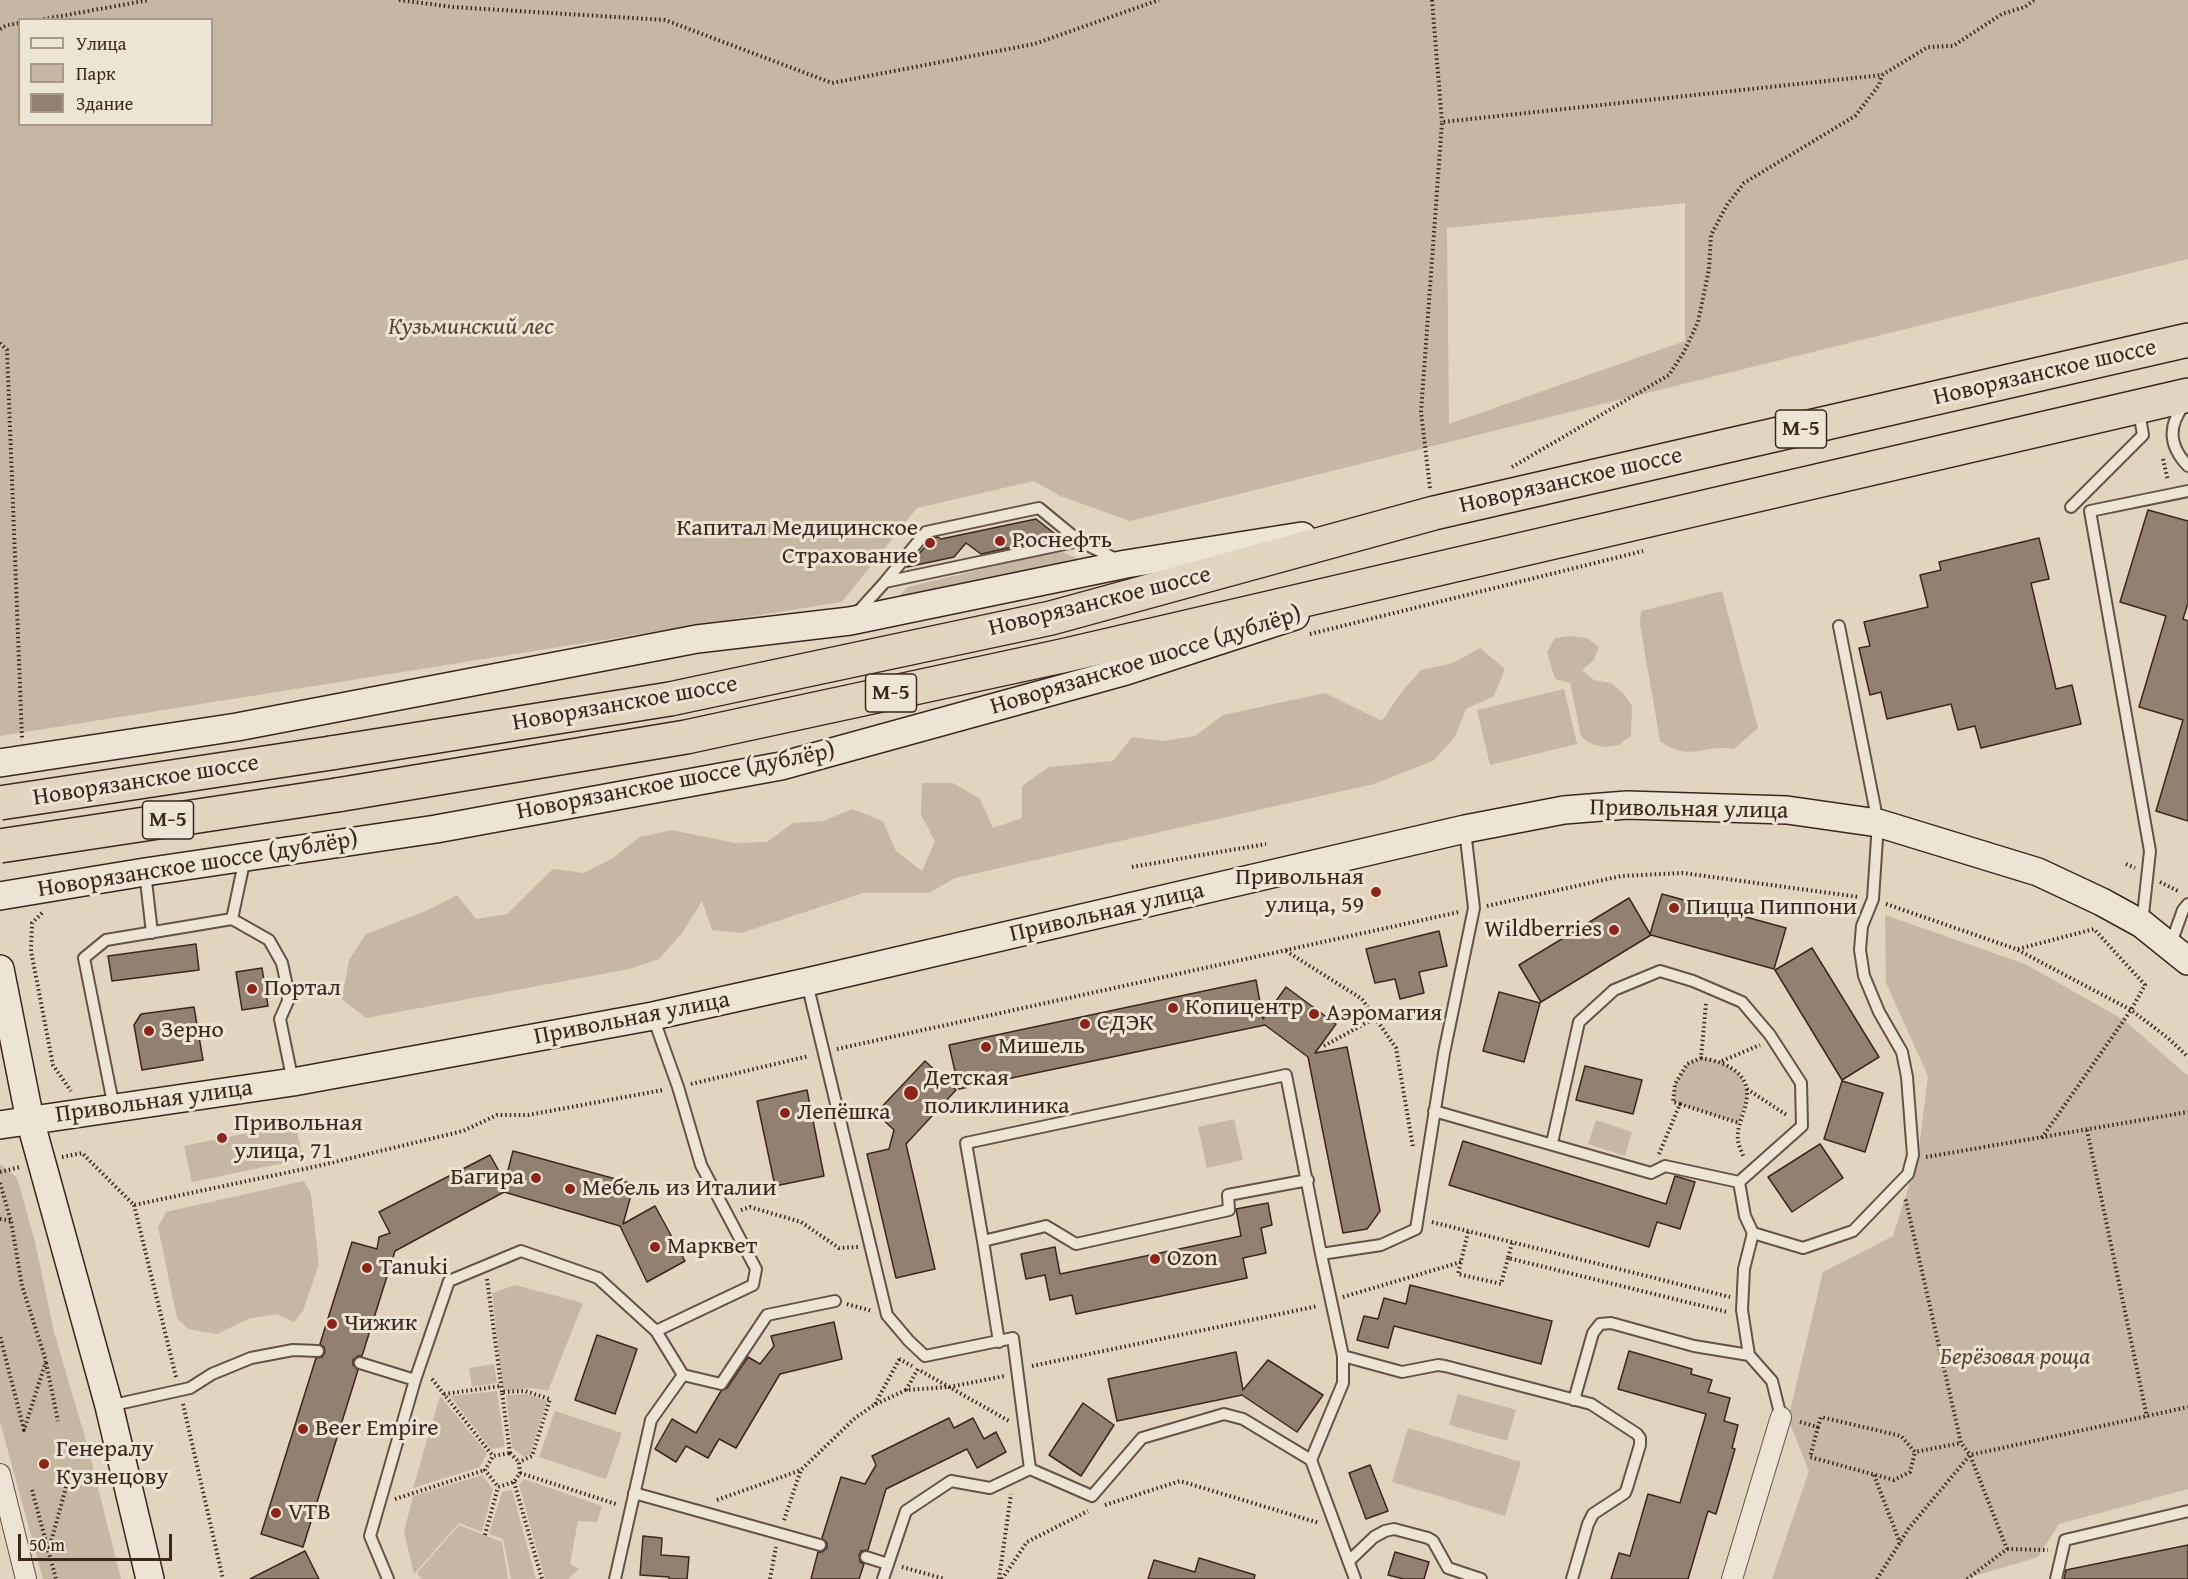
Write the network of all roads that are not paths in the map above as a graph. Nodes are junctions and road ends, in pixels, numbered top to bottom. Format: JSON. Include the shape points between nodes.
{"nodes":[{"id":1,"x":2188,"y":340,"type":"edge"},
{"id":2,"x":2188,"y":395,"type":"edge"},
{"id":3,"x":2188,"y":400,"type":"edge"},
{"id":4,"x":2138,"y":406,"type":"junction"},
{"id":5,"x":2188,"y":466,"type":"edge"},
{"id":6,"x":2188,"y":491,"type":"edge"},
{"id":7,"x":2071,"y":507,"type":"dead end"},
{"id":8,"x":1013,"y":513,"type":"junction"},
{"id":9,"x":1423,"y":515,"type":"junction"},
{"id":10,"x":991,"y":518,"type":"junction"},
{"id":11,"x":1024,"y":522,"type":"dead end"},
{"id":12,"x":966,"y":524,"type":"junction"},
{"id":13,"x":1002,"y":526,"type":"dead end"},
{"id":14,"x":976,"y":532,"type":"dead end"},
{"id":15,"x":1079,"y":541,"type":"junction"},
{"id":16,"x":1126,"y":564,"type":"junction"},
{"id":17,"x":1440,"y":569,"type":"junction"},
{"id":18,"x":885,"y":582,"type":"junction"},
{"id":19,"x":850,"y":621,"type":"junction"},
{"id":20,"x":1839,"y":626,"type":"dead end"},
{"id":21,"x":0,"y":763,"type":"edge"},
{"id":22,"x":0,"y":803,"type":"edge"},
{"id":23,"x":1878,"y":823,"type":"junction"},
{"id":24,"x":1465,"y":830,"type":"junction"},
{"id":25,"x":0,"y":846,"type":"edge"},
{"id":26,"x":245,"y":857,"type":"junction"},
{"id":27,"x":145,"y":872,"type":"junction"},
{"id":28,"x":0,"y":896,"type":"edge"},
{"id":29,"x":2186,"y":908,"type":"edge"},
{"id":30,"x":232,"y":919,"type":"junction"},
{"id":31,"x":2142,"y":924,"type":"junction"},
{"id":32,"x":152,"y":933,"type":"junction"},
{"id":33,"x":2179,"y":954,"type":"edge"},
{"id":34,"x":0,"y":969,"type":"edge"},
{"id":35,"x":807,"y":982,"type":"junction"},
{"id":36,"x":653,"y":1016,"type":"junction"},
{"id":37,"x":293,"y":1082,"type":"junction"},
{"id":38,"x":114,"y":1108,"type":"junction"},
{"id":39,"x":1434,"y":1111,"type":"junction"},
{"id":40,"x":30,"y":1120,"type":"junction"},
{"id":41,"x":0,"y":1125,"type":"edge"},
{"id":42,"x":1552,"y":1143,"type":"junction"},
{"id":43,"x":1308,"y":1180,"type":"junction"},
{"id":44,"x":1739,"y":1182,"type":"junction"},
{"id":45,"x":1753,"y":1233,"type":"junction"},
{"id":46,"x":983,"y":1241,"type":"junction"},
{"id":47,"x":1321,"y":1254,"type":"junction"},
{"id":48,"x":835,"y":1301,"type":"road end"},
{"id":49,"x":657,"y":1331,"type":"junction"},
{"id":50,"x":999,"y":1342,"type":"junction"},
{"id":51,"x":318,"y":1351,"type":"dead end"},
{"id":52,"x":1749,"y":1355,"type":"junction"},
{"id":53,"x":1344,"y":1356,"type":"junction"},
{"id":54,"x":360,"y":1363,"type":"dead end"},
{"id":55,"x":683,"y":1375,"type":"junction"},
{"id":56,"x":415,"y":1380,"type":"junction"},
{"id":57,"x":1574,"y":1400,"type":"junction"},
{"id":58,"x":109,"y":1406,"type":"junction"},
{"id":59,"x":1781,"y":1417,"type":"joint"},
{"id":60,"x":1311,"y":1460,"type":"junction"},
{"id":61,"x":1030,"y":1469,"type":"junction"},
{"id":62,"x":0,"y":1474,"type":"edge"},
{"id":63,"x":634,"y":1493,"type":"junction"},
{"id":64,"x":2188,"y":1511,"type":"edge"},
{"id":65,"x":820,"y":1545,"type":"dead end"},
{"id":66,"x":866,"y":1557,"type":"dead end"},
{"id":67,"x":1349,"y":1561,"type":"junction"},
{"id":68,"x":888,"y":1564,"type":"junction"},
{"id":69,"x":26,"y":1579,"type":"edge"},
{"id":70,"x":150,"y":1579,"type":"edge"},
{"id":71,"x":388,"y":1579,"type":"edge"},
{"id":72,"x":615,"y":1579,"type":"edge"},
{"id":73,"x":883,"y":1579,"type":"edge"},
{"id":74,"x":1355,"y":1579,"type":"edge"},
{"id":75,"x":1481,"y":1579,"type":"edge"},
{"id":76,"x":1572,"y":1579,"type":"edge"},
{"id":77,"x":1732,"y":1579,"type":"edge"},
{"id":78,"x":2056,"y":1579,"type":"edge"}],
"edges":[{"from":1,"to":9,"type":"highway","name":"Новорязанское шоссе","number":"М-5"},
{"from":2,"to":4,"type":"highway","name":"Новорязанское шоссе","number":"М-5"},
{"from":3,"to":5,"type":"lane","via":[[2177,413],[2171,430],[2177,454]]},
{"from":4,"to":7,"type":"lane","via":[[2143,435]]},
{"from":4,"to":17,"type":"highway","name":"Новорязанское шоссе","number":"М-5"},
{"from":6,"to":31,"type":"lane","via":[[2090,511],[2150,851]]},
{"from":8,"to":10,"type":"lane"},
{"from":8,"to":11,"type":"lane"},
{"from":8,"to":15,"type":"lane","via":[[1039,508]]},
{"from":9,"to":16,"type":"main road"},
{"from":9,"to":22,"type":"highway","name":"Новорязанское шоссе","number":"М-5","bridge":true,"via":[[1039,621],[670,699]]},
{"from":10,"to":12,"type":"lane"},
{"from":10,"to":13,"type":"lane"},
{"from":12,"to":14,"type":"lane"},
{"from":12,"to":18,"type":"lane","via":[[926,532]]},
{"from":15,"to":16,"type":"lane"},
{"from":15,"to":18,"type":"lane","via":[[1029,548]]},
{"from":16,"to":19,"type":"main road"},
{"from":17,"to":25,"type":"highway","name":"Новорязанское шоссе","number":"М-5","bridge":true,"via":[[686,737]]},
{"from":17,"to":26,"type":"main road","name":"Новорязанское шоссе (дублёр)","via":[[1126,671],[781,766],[436,829]]},
{"from":18,"to":19,"type":"lane"},
{"from":19,"to":21,"type":"main road","via":[[697,639],[237,727]]},
{"from":20,"to":23,"type":"lane"},
{"from":23,"to":24,"type":"main road","name":"Привольная улица","via":[[1786,810],[1627,805],[1564,810]]},
{"from":23,"to":31,"type":"main road","name":"Привольная улица","via":[[2038,872]]},
{"from":23,"to":45,"type":"lane","via":[[1873,899],[1862,926],[1860,950],[1864,976],[1902,1052],[1913,1155],[1908,1174],[1853,1231],[1803,1248]]},
{"from":24,"to":35,"type":"main road","name":"Привольная улица"},
{"from":24,"to":39,"type":"lane","via":[[1474,909]]},
{"from":26,"to":27,"type":"main road","name":"Новорязанское шоссе (дублёр)"},
{"from":26,"to":30,"type":"lane"},
{"from":27,"to":28,"type":"main road","name":"Новорязанское шоссе (дублёр)"},
{"from":27,"to":32,"type":"lane"},
{"from":29,"to":33,"type":"lane"},
{"from":30,"to":32,"type":"lane"},
{"from":30,"to":37,"type":"lane","via":[[269,940],[282,963],[288,1001],[280,1019]]},
{"from":31,"to":33,"type":"main road","name":"Привольная улица"},
{"from":32,"to":38,"type":"lane","via":[[106,940],[84,958]]},
{"from":34,"to":40,"type":"main road"},
{"from":35,"to":36,"type":"main road","name":"Привольная улица"},
{"from":35,"to":50,"type":"lane","via":[[887,1315],[925,1356]]},
{"from":36,"to":37,"type":"main road","name":"Привольная улица"},
{"from":36,"to":49,"type":"lane","via":[[701,1165],[756,1269],[753,1285]]},
{"from":37,"to":38,"type":"main road","name":"Привольная улица"},
{"from":38,"to":40,"type":"main road","name":"Привольная улица"},
{"from":39,"to":42,"type":"lane"},
{"from":39,"to":47,"type":"lane","via":[[1416,1229],[1381,1245]]},
{"from":40,"to":41,"type":"main road","name":"Привольная улица"},
{"from":40,"to":58,"type":"main road"},
{"from":42,"to":44,"type":"lane","via":[[1651,1173],[1665,1166]]},
{"from":42,"to":44,"type":"lane","via":[[1579,1022],[1614,990],[1660,971],[1742,1002],[1801,1083],[1802,1126]]},
{"from":43,"to":46,"type":"lane","via":[[1228,1195],[1229,1210],[1076,1244],[1046,1226]]},
{"from":43,"to":46,"type":"lane","via":[[1286,1075],[966,1143]]},
{"from":43,"to":47,"type":"lane"},
{"from":44,"to":45,"type":"lane","via":[[1745,1216]]},
{"from":45,"to":52,"type":"lane","via":[[1744,1269],[1742,1300]]},
{"from":46,"to":50,"type":"lane"},
{"from":47,"to":53,"type":"lane"},
{"from":48,"to":55,"type":"lane","via":[[766,1315],[721,1384]]},
{"from":49,"to":55,"type":"lane"},
{"from":49,"to":56,"type":"lane","via":[[598,1278],[521,1251],[449,1281]]},
{"from":50,"to":61,"type":"lane","via":[[1013,1338]]},
{"from":51,"to":58,"type":"lane","via":[[293,1350],[251,1358],[190,1388]]},
{"from":52,"to":57,"type":"lane","via":[[1694,1346],[1611,1323],[1600,1324],[1593,1333]]},
{"from":52,"to":59,"type":"lane","via":[[1773,1381]]},
{"from":53,"to":57,"type":"lane","via":[[1402,1372],[1445,1366]]},
{"from":53,"to":60,"type":"lane","via":[[1343,1383]]},
{"from":54,"to":56,"type":"lane"},
{"from":55,"to":63,"type":"lane","via":[[651,1420]]},
{"from":56,"to":71,"type":"lane","via":[[370,1536]]},
{"from":57,"to":76,"type":"lane","via":[[1591,1404],[1640,1438],[1625,1493],[1593,1514]]},
{"from":58,"to":70,"type":"main road"},
{"from":59,"to":77,"type":"street"},
{"from":60,"to":61,"type":"lane","via":[[1243,1419],[1224,1414],[1142,1438],[1092,1496]]},
{"from":60,"to":67,"type":"lane"},
{"from":61,"to":68,"type":"lane","via":[[990,1488],[951,1481],[906,1511]]},
{"from":62,"to":69,"type":"street"},
{"from":63,"to":65,"type":"lane"},
{"from":63,"to":72,"type":"lane"},
{"from":64,"to":78,"type":"lane","via":[[2065,1540]]},
{"from":66,"to":68,"type":"lane"},
{"from":67,"to":74,"type":"lane"},
{"from":67,"to":75,"type":"lane","via":[[1374,1537],[1394,1529],[1428,1538],[1448,1568]]},
{"from":68,"to":73,"type":"lane"}]}
